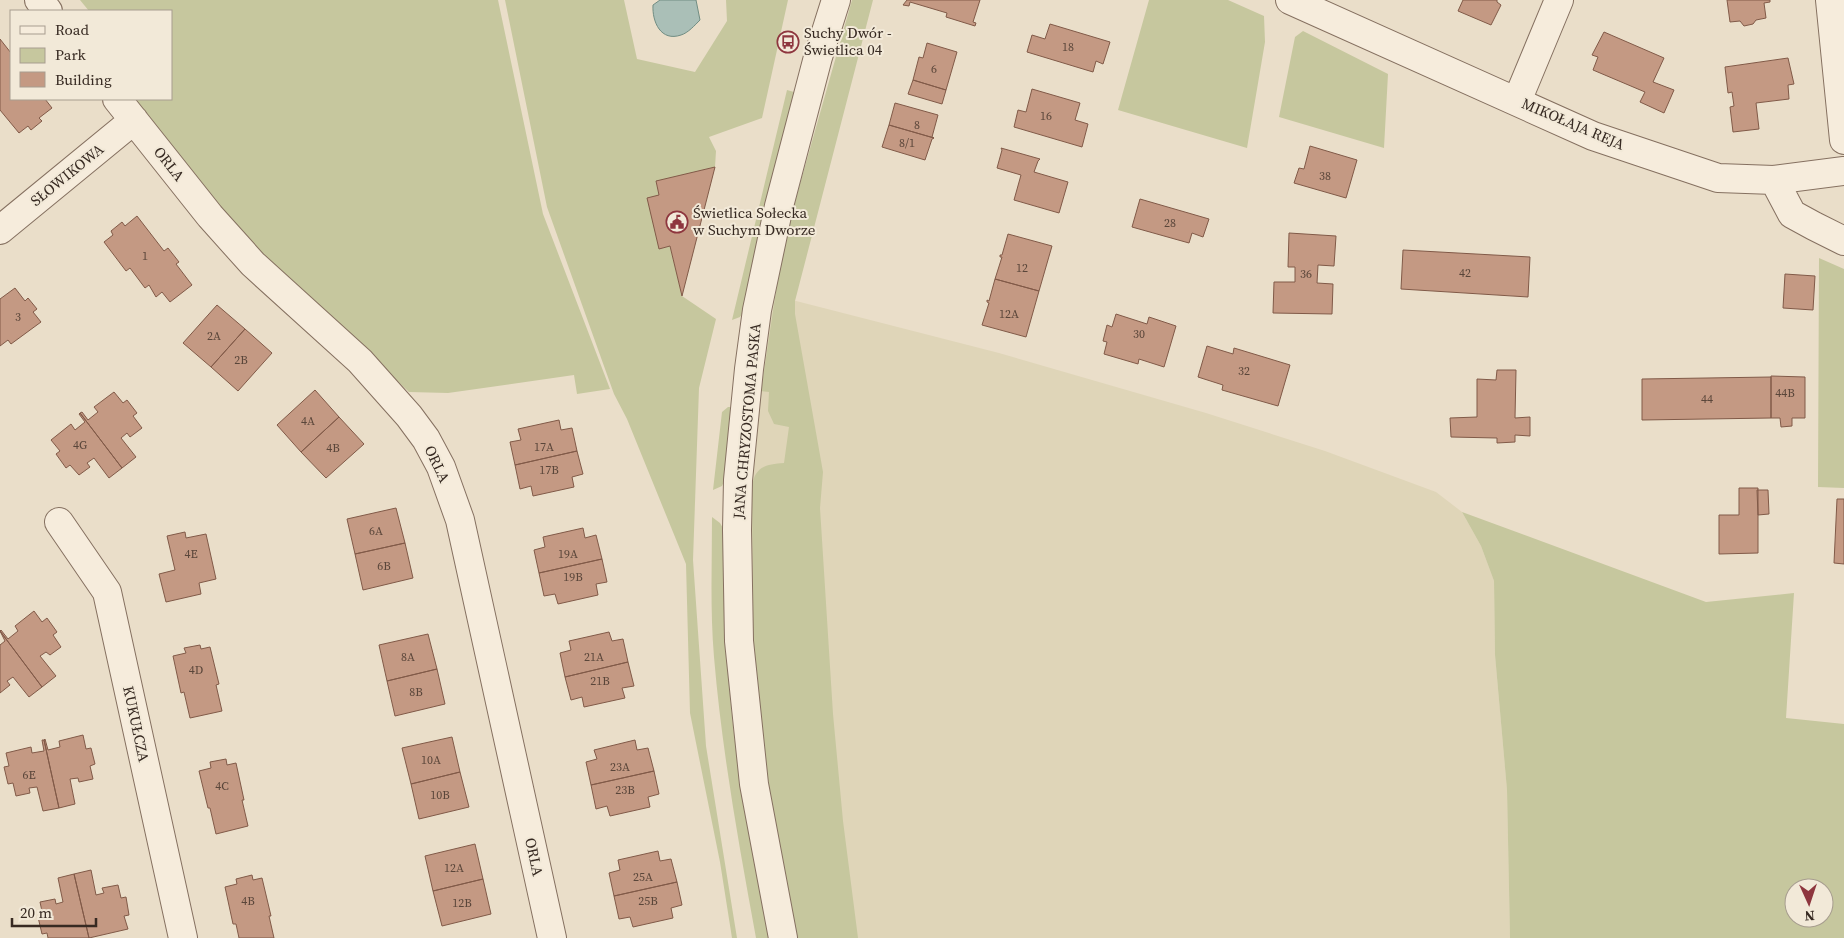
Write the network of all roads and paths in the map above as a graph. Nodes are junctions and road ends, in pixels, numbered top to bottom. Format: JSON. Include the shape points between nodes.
{"nodes":[{"id":1,"x":39,"y":0,"type":"edge"},
{"id":2,"x":836,"y":0,"type":"edge"},
{"id":3,"x":1290,"y":0,"type":"edge"},
{"id":4,"x":1559,"y":0,"type":"edge"},
{"id":5,"x":1830,"y":0,"type":"edge"},
{"id":6,"x":47,"y":10,"type":"edge"},
{"id":7,"x":118,"y":100,"type":"edge"},
{"id":8,"x":1517,"y":101,"type":"junction"},
{"id":9,"x":134,"y":120,"type":"junction"},
{"id":10,"x":1844,"y":140,"type":"edge"},
{"id":11,"x":1844,"y":171,"type":"edge"},
{"id":12,"x":1774,"y":180,"type":"junction"},
{"id":13,"x":0,"y":230,"type":"edge"},
{"id":14,"x":1844,"y":241,"type":"edge"},
{"id":15,"x":59,"y":522,"type":"dead end"},
{"id":16,"x":183,"y":938,"type":"edge"},
{"id":17,"x":552,"y":938,"type":"edge"},
{"id":18,"x":783,"y":938,"type":"edge"}],
"edges":[{"from":1,"to":6,"type":"street"},
{"from":2,"to":18,"type":"street","name":"JANA CHRYZOSTOMA PASKA","via":[[779,206],[757,310],[738,480],[739,641],[754,784]]},
{"from":3,"to":8,"type":"street","name":"MIKOŁAJA REJA"},
{"from":4,"to":8,"type":"street"},
{"from":5,"to":10,"type":"street"},
{"from":7,"to":9,"type":"street","name":"ORLA"},
{"from":8,"to":12,"type":"street","name":"MIKOŁAJA REJA","via":[[1594,136],[1718,178]]},
{"from":9,"to":13,"type":"street","name":"SŁOWIKOWA"},
{"from":9,"to":17,"type":"street","name":"ORLA","via":[[210,216],[253,264],[360,361],[409,416],[441,467],[460,520]]},
{"from":11,"to":12,"type":"street","name":"MIKOŁAJA REJA"},
{"from":12,"to":14,"type":"street","via":[[1792,214]]},
{"from":15,"to":16,"type":"street","name":"KUKUŁCZA","via":[[107,592]]}]}
